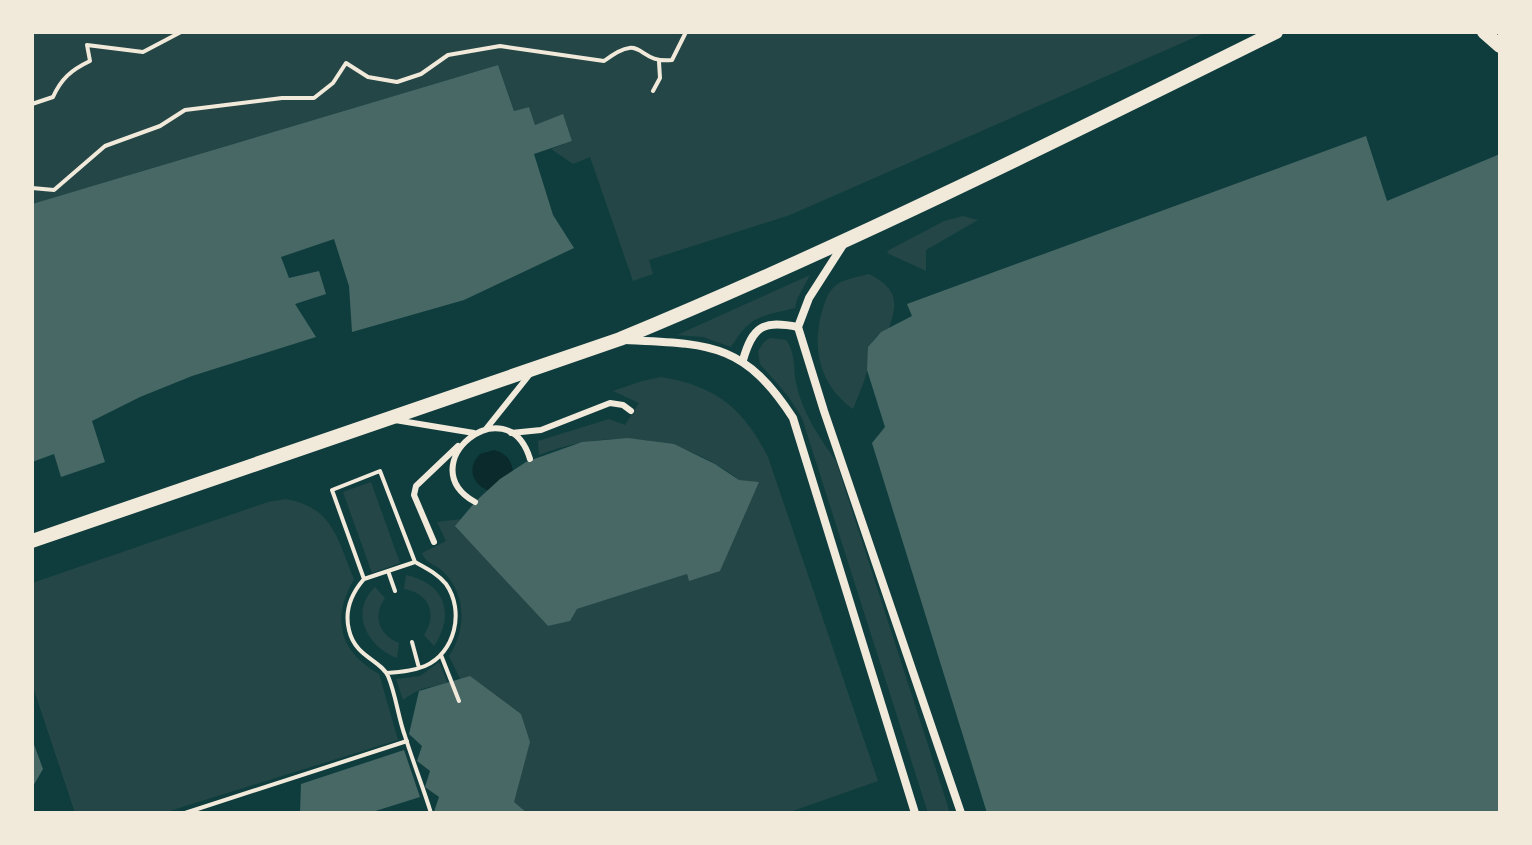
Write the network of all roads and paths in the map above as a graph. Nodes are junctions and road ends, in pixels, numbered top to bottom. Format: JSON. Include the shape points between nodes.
{"nodes":[{"id":1,"x":181,"y":32,"type":"edge"},
{"id":2,"x":686,"y":32,"type":"edge"},
{"id":3,"x":1276,"y":32,"type":"edge"},
{"id":4,"x":1484,"y":32,"type":"edge"},
{"id":5,"x":1500,"y":45,"type":"edge"},
{"id":6,"x":659,"y":62,"type":"junction"},
{"id":7,"x":653,"y":91,"type":"dead end"},
{"id":8,"x":32,"y":104,"type":"edge"},
{"id":9,"x":32,"y":188,"type":"edge"},
{"id":10,"x":847,"y":240,"type":"junction"},
{"id":11,"x":798,"y":327,"type":"junction"},
{"id":12,"x":620,"y":339,"type":"junction"},
{"id":13,"x":743,"y":360,"type":"junction"},
{"id":14,"x":535,"y":369,"type":"junction"},
{"id":15,"x":631,"y":411,"type":"dead end"},
{"id":16,"x":388,"y":419,"type":"junction"},
{"id":17,"x":486,"y":429,"type":"junction"},
{"id":18,"x":474,"y":433,"type":"junction"},
{"id":19,"x":511,"y":433,"type":"junction"},
{"id":20,"x":464,"y":441,"type":"junction"},
{"id":21,"x":530,"y":459,"type":"dead end"},
{"id":22,"x":475,"y":502,"type":"dead end"},
{"id":23,"x":32,"y":541,"type":"edge"},
{"id":24,"x":434,"y":542,"type":"dead end"},
{"id":25,"x":415,"y":562,"type":"junction"},
{"id":26,"x":388,"y":571,"type":"junction"},
{"id":27,"x":364,"y":579,"type":"junction"},
{"id":28,"x":395,"y":591,"type":"dead end"},
{"id":29,"x":412,"y":642,"type":"dead end"},
{"id":30,"x":441,"y":655,"type":"junction"},
{"id":31,"x":419,"y":668,"type":"junction"},
{"id":32,"x":387,"y":673,"type":"junction"},
{"id":33,"x":459,"y":701,"type":"dead end"},
{"id":34,"x":407,"y":741,"type":"junction"},
{"id":35,"x":185,"y":813,"type":"edge"},
{"id":36,"x":431,"y":813,"type":"edge"},
{"id":37,"x":915,"y":813,"type":"edge"},
{"id":38,"x":961,"y":813,"type":"edge"}],
"edges":[{"from":1,"to":8,"type":"path","via":[[143,52],[87,45],[90,61],[60,81],[53,97]]},
{"from":2,"to":6,"type":"path","via":[[672,60]]},
{"from":3,"to":10,"type":"street"},
{"from":4,"to":5,"type":"street"},
{"from":6,"to":7,"type":"path","via":[[660,78]]},
{"from":6,"to":9,"type":"path","via":[[633,47],[620,48],[604,61],[500,46],[448,55],[421,74],[397,82],[368,77],[346,63],[314,98],[185,110],[160,126],[105,146],[54,190]]},
{"from":10,"to":11,"type":"street","via":[[820,277]]},
{"from":10,"to":12,"type":"street"},
{"from":11,"to":13,"type":"street","via":[[760,327]]},
{"from":11,"to":38,"type":"street"},
{"from":12,"to":13,"type":"street","via":[[691,343]]},
{"from":12,"to":14,"type":"street"},
{"from":13,"to":37,"type":"street","via":[[793,418]]},
{"from":14,"to":16,"type":"street"},
{"from":14,"to":17,"type":"lane"},
{"from":15,"to":19,"type":"lane","via":[[610,403],[541,430]]},
{"from":16,"to":18,"type":"lane"},
{"from":16,"to":23,"type":"street"},
{"from":17,"to":18,"type":"lane"},
{"from":17,"to":19,"type":"lane"},
{"from":18,"to":20,"type":"lane"},
{"from":19,"to":21,"type":"lane"},
{"from":20,"to":22,"type":"lane","via":[[453,464],[454,476]]},
{"from":20,"to":24,"type":"lane","via":[[416,486],[414,495]]},
{"from":25,"to":26,"type":"path"},
{"from":25,"to":27,"type":"path","via":[[380,471],[332,490]]},
{"from":25,"to":30,"type":"path","via":[[446,585],[454,603],[452,640]]},
{"from":26,"to":27,"type":"path"},
{"from":26,"to":28,"type":"path"},
{"from":27,"to":32,"type":"path","via":[[352,593],[349,630],[363,655]]},
{"from":29,"to":31,"type":"path"},
{"from":30,"to":31,"type":"path"},
{"from":30,"to":33,"type":"path"},
{"from":31,"to":32,"type":"path"},
{"from":32,"to":34,"type":"path"},
{"from":34,"to":35,"type":"path"},
{"from":34,"to":36,"type":"path"}]}
